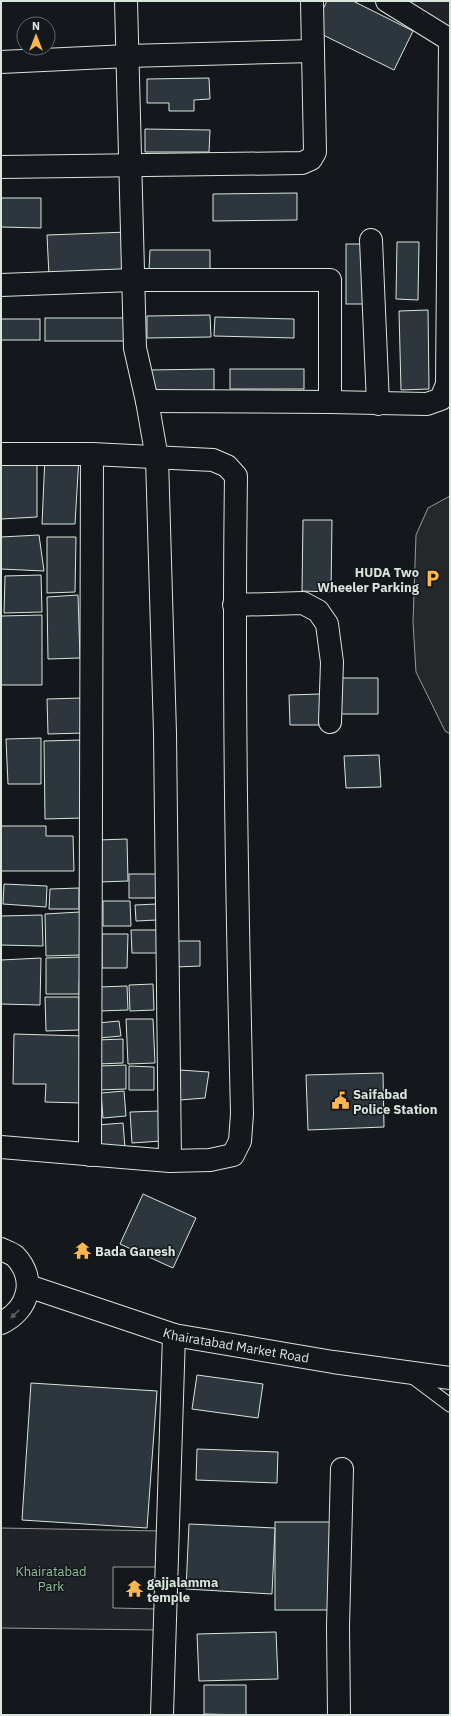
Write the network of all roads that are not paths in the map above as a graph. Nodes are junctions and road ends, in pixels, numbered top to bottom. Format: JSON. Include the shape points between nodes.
{"nodes":[{"id":1,"x":126,"y":1,"type":"edge"},
{"id":2,"x":312,"y":1,"type":"edge"},
{"id":3,"x":387,"y":1,"type":"edge"},
{"id":4,"x":450,"y":40,"type":"edge"},
{"id":5,"x":312,"y":51,"type":"junction"},
{"id":6,"x":128,"y":56,"type":"junction"},
{"id":7,"x":1,"y":62,"type":"edge"},
{"id":8,"x":130,"y":165,"type":"junction"},
{"id":9,"x":1,"y":167,"type":"edge"},
{"id":10,"x":371,"y":240,"type":"dead end"},
{"id":11,"x":133,"y":280,"type":"junction"},
{"id":12,"x":1,"y":285,"type":"edge"},
{"id":13,"x":147,"y":401,"type":"junction"},
{"id":14,"x":330,"y":402,"type":"junction"},
{"id":15,"x":378,"y":404,"type":"junction"},
{"id":16,"x":1,"y":454,"type":"edge"},
{"id":17,"x":92,"y":454,"type":"junction"},
{"id":18,"x":157,"y":458,"type":"junction"},
{"id":19,"x":234,"y":605,"type":"junction"},
{"id":20,"x":330,"y":722,"type":"dead end"},
{"id":21,"x":1,"y":1147,"type":"edge"},
{"id":22,"x":90,"y":1155,"type":"junction"},
{"id":23,"x":170,"y":1161,"type":"junction"},
{"id":24,"x":1,"y":1248,"type":"edge"},
{"id":25,"x":28,"y":1286,"type":"junction"},
{"id":26,"x":1,"y":1323,"type":"edge"},
{"id":27,"x":174,"y":1336,"type":"junction"},
{"id":28,"x":407,"y":1372,"type":"junction"},
{"id":29,"x":450,"y":1378,"type":"edge"},
{"id":30,"x":450,"y":1405,"type":"edge"},
{"id":31,"x":342,"y":1469,"type":"dead end"},
{"id":32,"x":162,"y":1715,"type":"edge"},
{"id":33,"x":339,"y":1715,"type":"edge"}],
"edges":[{"from":1,"to":6,"type":"street"},
{"from":2,"to":5,"type":"street"},
{"from":3,"to":4,"type":"street"},
{"from":4,"to":15,"type":"street","via":[[447,384],[442,399],[427,404]]},
{"from":5,"to":6,"type":"street"},
{"from":5,"to":8,"type":"street","via":[[315,152],[311,159],[302,163]]},
{"from":6,"to":7,"type":"street"},
{"from":6,"to":8,"type":"street"},
{"from":8,"to":9,"type":"street"},
{"from":8,"to":11,"type":"street"},
{"from":10,"to":15,"type":"street"},
{"from":11,"to":12,"type":"street"},
{"from":11,"to":13,"type":"street","via":[[135,348]]},
{"from":11,"to":14,"type":"street","via":[[330,280]]},
{"from":13,"to":14,"type":"street"},
{"from":13,"to":18,"type":"street"},
{"from":14,"to":15,"type":"street"},
{"from":16,"to":17,"type":"street"},
{"from":17,"to":18,"type":"street"},
{"from":17,"to":22,"type":"street"},
{"from":18,"to":19,"type":"street","via":[[213,460],[227,466],[236,476]]},
{"from":18,"to":23,"type":"street","via":[[165,733]]},
{"from":19,"to":20,"type":"street","via":[[303,603],[318,611],[327,624],[332,662]]},
{"from":19,"to":23,"type":"street","via":[[237,939],[242,1114],[240,1141],[233,1154],[210,1160]]},
{"from":21,"to":22,"type":"street"},
{"from":22,"to":23,"type":"street"},
{"from":24,"to":25,"type":"street","via":[[14,1255],[25,1269]]},
{"from":25,"to":26,"type":"street","one_way":true,"via":[[26,1298],[20,1309],[12,1318]]},
{"from":25,"to":27,"type":"street","name":"Khairatabad Market Road"},
{"from":27,"to":28,"type":"street","name":"Khairatabad Market Road"},
{"from":27,"to":32,"type":"street"},
{"from":28,"to":29,"type":"street","name":"Khairatabad Market Road"},
{"from":28,"to":30,"type":"lane"},
{"from":31,"to":33,"type":"street","via":[[338,1627]]}]}
